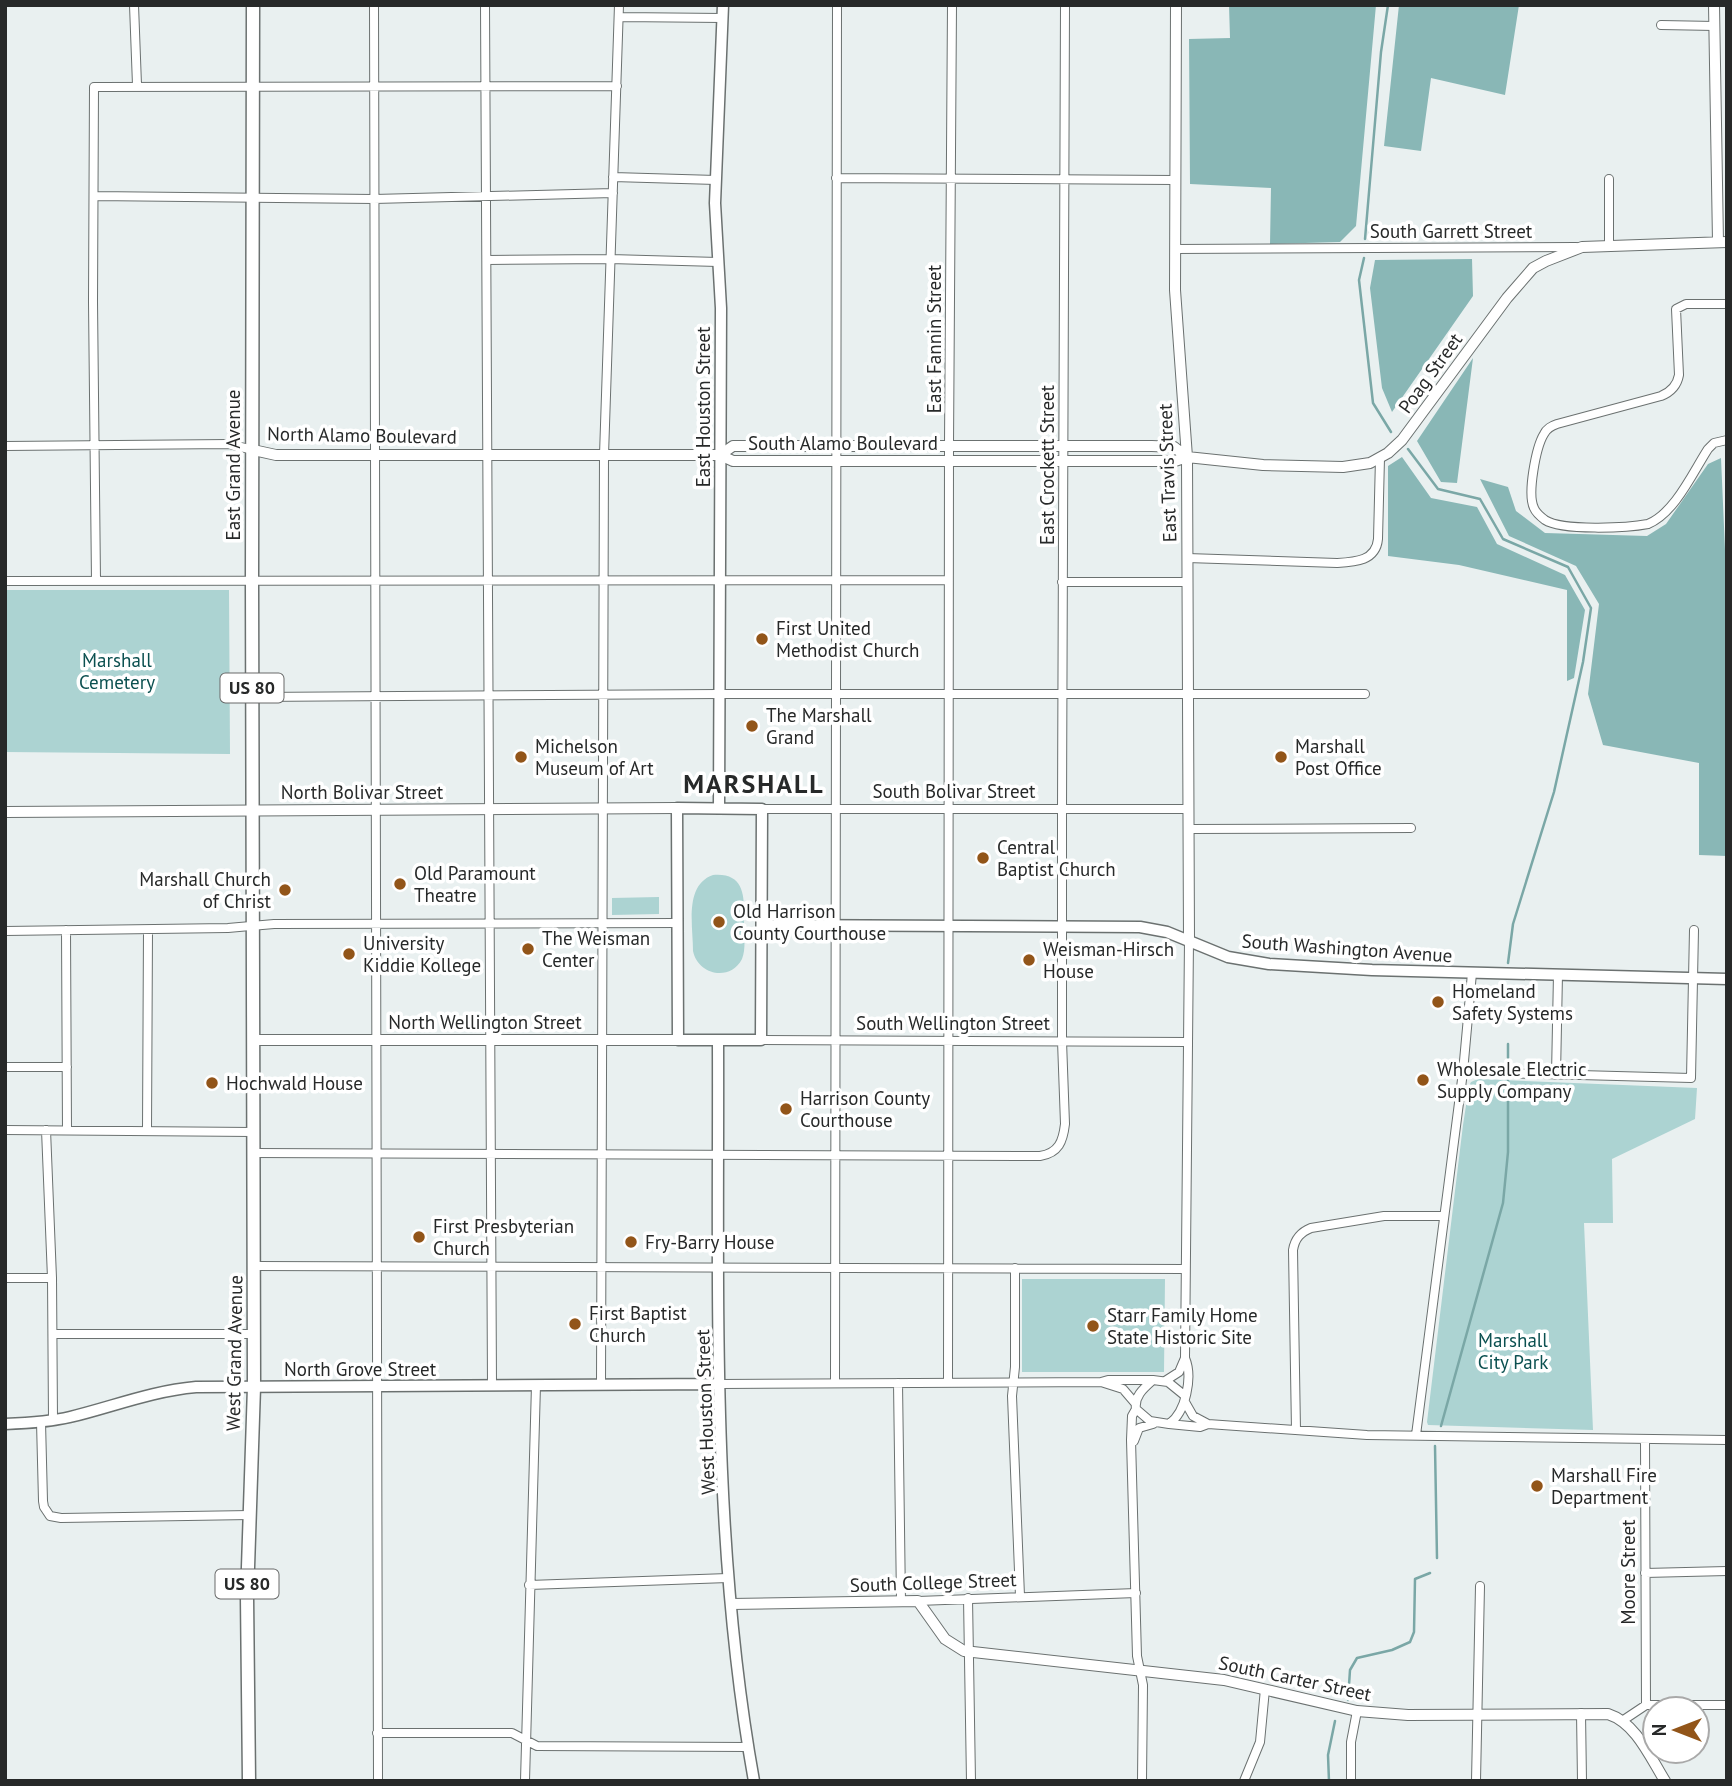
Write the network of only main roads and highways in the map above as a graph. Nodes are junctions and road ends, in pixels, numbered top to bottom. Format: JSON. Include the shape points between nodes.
{"nodes":[{"id":1,"x":253,"y":5,"type":"edge"},
{"id":2,"x":723,"y":5,"type":"edge"},
{"id":3,"x":719,"y":808,"type":"junction"},
{"id":4,"x":762,"y":925,"type":"junction"},
{"id":5,"x":253,"y":926,"type":"joint"},
{"id":6,"x":1727,"y":979,"type":"edge"},
{"id":7,"x":678,"y":1040,"type":"joint"},
{"id":8,"x":718,"y":1040,"type":"junction"},
{"id":9,"x":720,"y":1384,"type":"junction"},
{"id":10,"x":254,"y":1387,"type":"junction"},
{"id":11,"x":5,"y":1424,"type":"edge"},
{"id":12,"x":249,"y":1781,"type":"edge"},
{"id":13,"x":754,"y":1781,"type":"edge"}],
"edges":[{"from":1,"to":5,"type":"highway","name":"East Grand Avenue","number":"US 80"},
{"from":2,"to":3,"type":"main road","name":"East Houston Street","via":[[716,180],[721,308]]},
{"from":3,"to":4,"type":"main road","name":"South Bolivar Street","via":[[762,808]]},
{"from":3,"to":7,"type":"main road","name":"North Bolivar Street","via":[[677,808]]},
{"from":4,"to":6,"type":"main road","name":"South Washington Avenue","via":[[1146,927],[1228,957],[1269,964]]},
{"from":4,"to":8,"type":"main road","name":"South Wellington Street","via":[[761,1040]]},
{"from":5,"to":10,"type":"highway","name":"West Grand Avenue","number":"US 80"},
{"from":7,"to":8,"type":"main road","name":"North Wellington Street"},
{"from":8,"to":9,"type":"main road","name":"West Houston Street"},
{"from":9,"to":10,"type":"main road","name":"North Grove Street"},
{"from":9,"to":13,"type":"main road","name":"West Houston Street","via":[[728,1578]]},
{"from":10,"to":11,"type":"main road","name":"North Grove Street","via":[[170,1390],[54,1420]]},
{"from":10,"to":12,"type":"highway","name":"West Grand Avenue","number":"US 80","via":[[247,1597]]}]}
